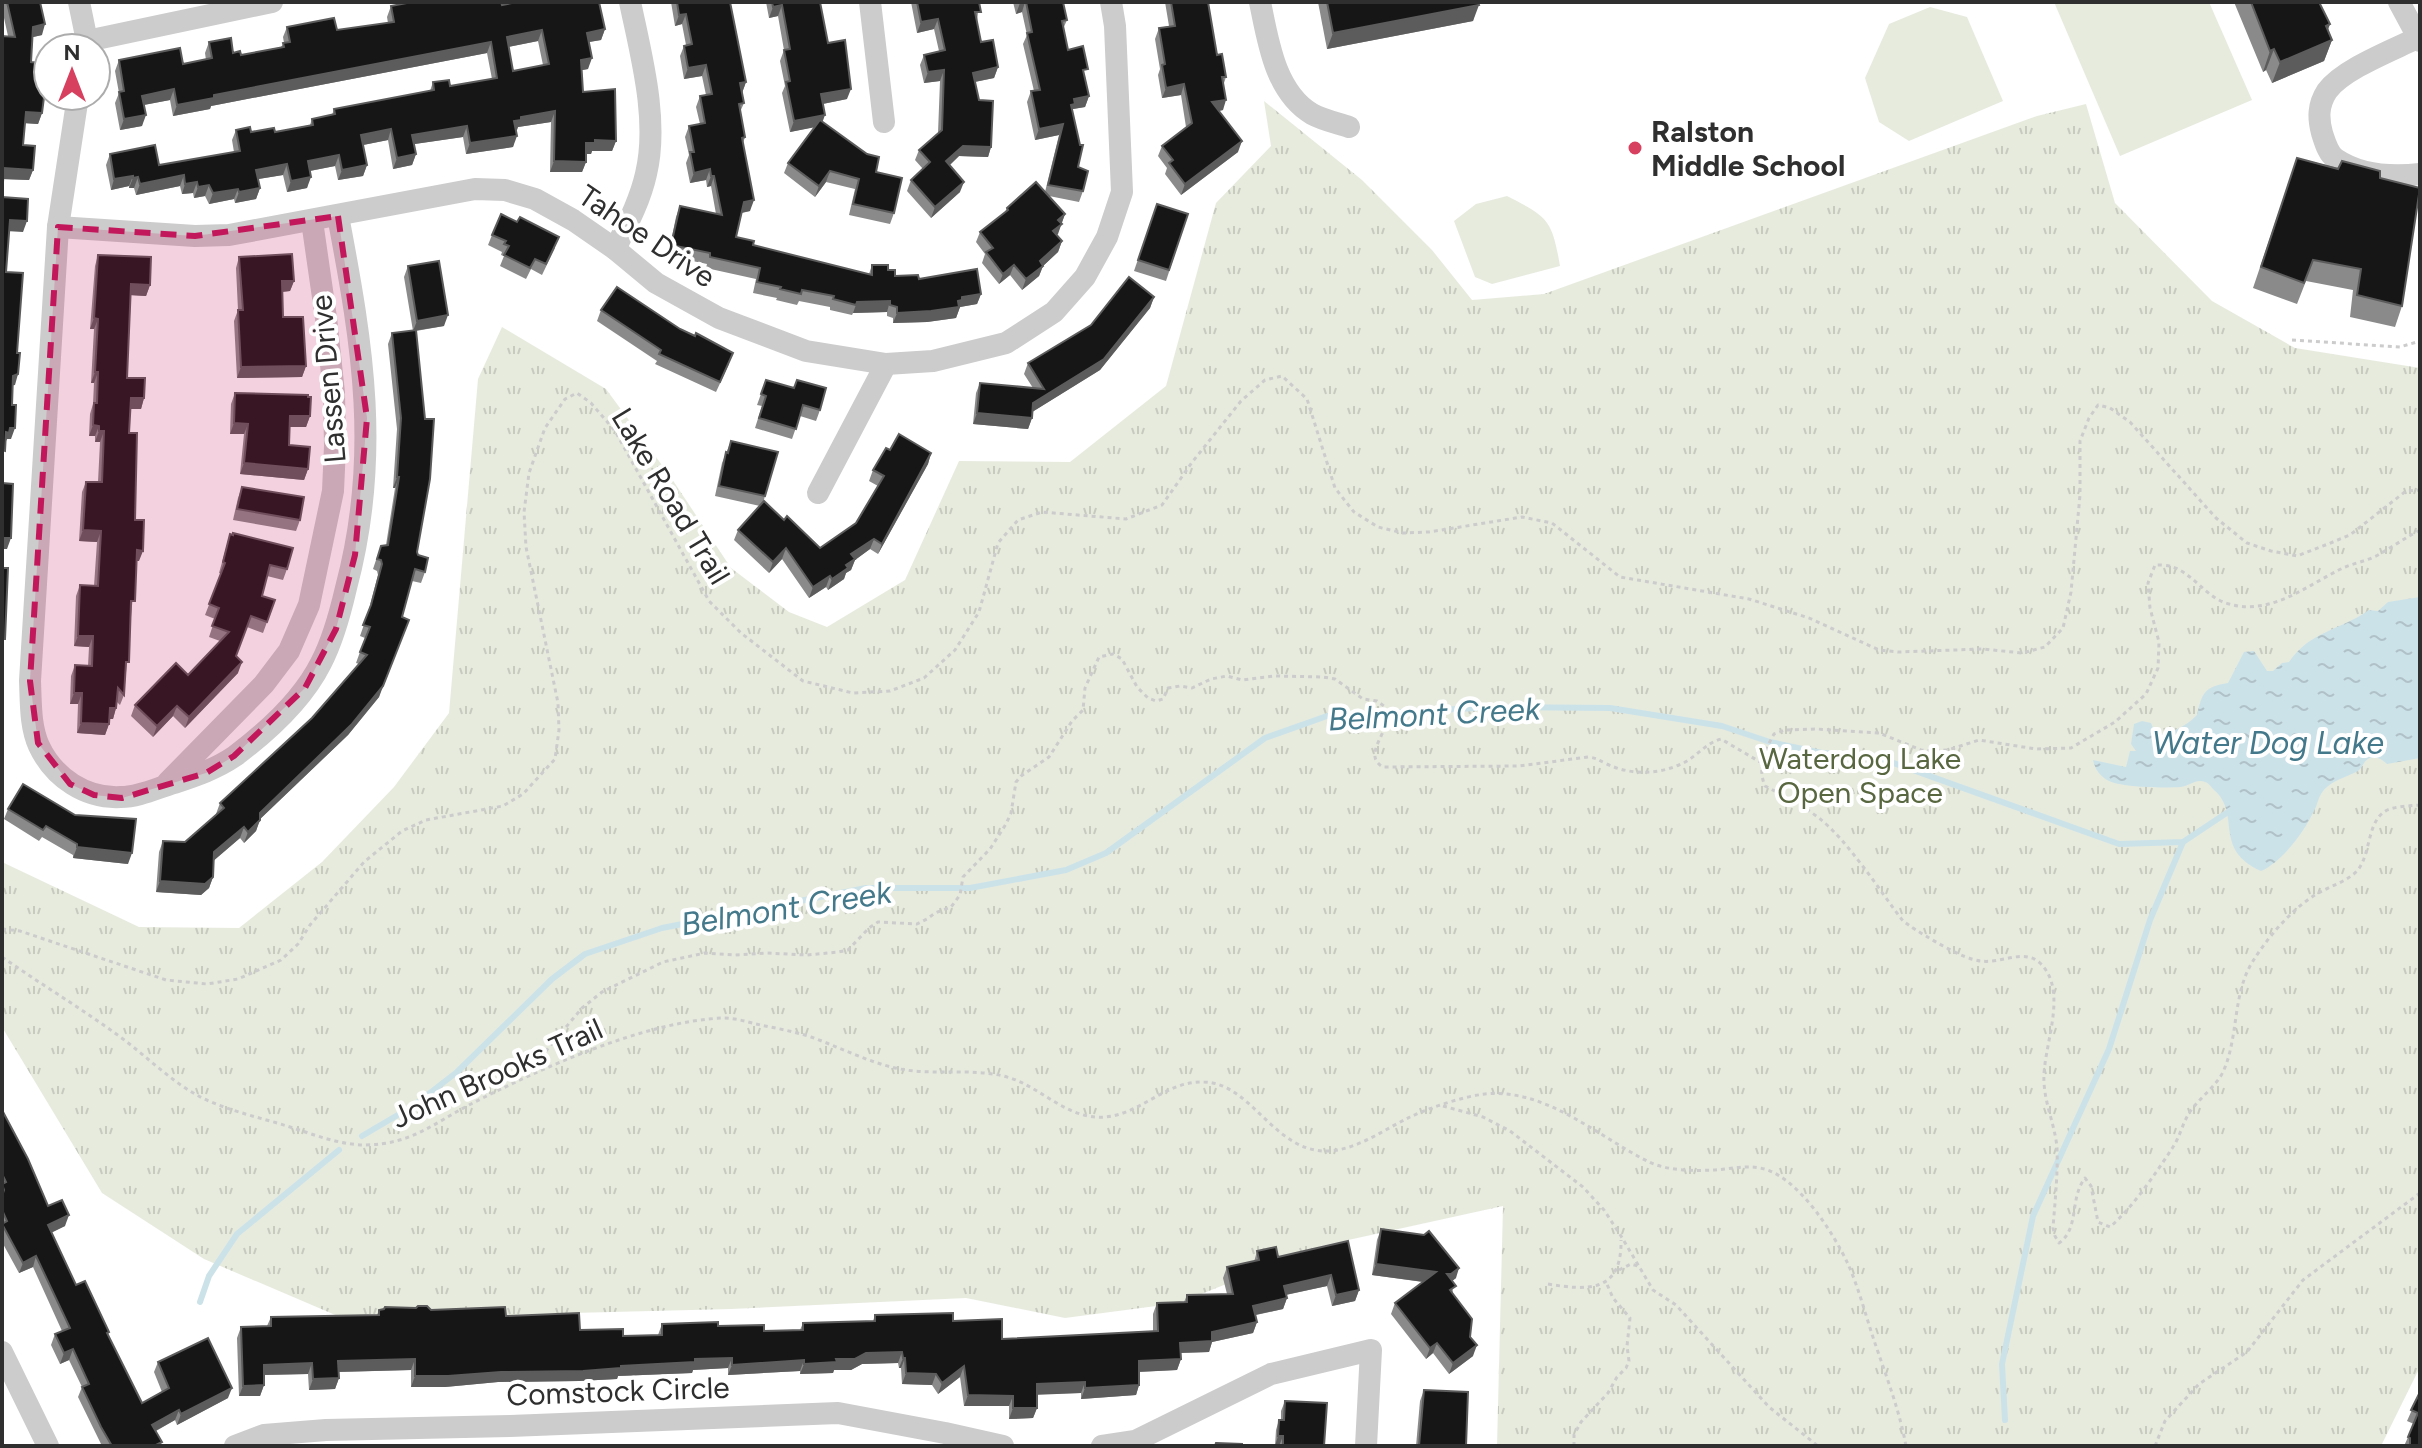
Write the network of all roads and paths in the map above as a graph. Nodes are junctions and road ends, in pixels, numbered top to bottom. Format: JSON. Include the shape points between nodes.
{"nodes":[{"id":1,"x":79,"y":2,"type":"edge"},
{"id":2,"x":272,"y":2,"type":"edge"},
{"id":3,"x":630,"y":2,"type":"edge"},
{"id":4,"x":870,"y":2,"type":"edge"},
{"id":5,"x":1111,"y":2,"type":"edge"},
{"id":6,"x":1260,"y":2,"type":"edge"},
{"id":7,"x":2407,"y":4,"type":"edge"},
{"id":8,"x":84,"y":32,"type":"edge"},
{"id":9,"x":112,"y":38,"type":"edge"},
{"id":10,"x":2419,"y":39,"type":"edge"},
{"id":11,"x":76,"y":112,"type":"edge"},
{"id":12,"x":884,"y":122,"type":"dead end"},
{"id":13,"x":1349,"y":127,"type":"dead end"},
{"id":14,"x":2420,"y":174,"type":"edge"},
{"id":15,"x":338,"y":216,"type":"junction"},
{"id":16,"x":312,"y":221,"type":"junction"},
{"id":17,"x":58,"y":227,"type":"junction"},
{"id":18,"x":615,"y":249,"type":"junction"},
{"id":19,"x":2292,"y":340,"type":"dead end"},
{"id":20,"x":2420,"y":341,"type":"edge"},
{"id":21,"x":886,"y":364,"type":"junction"},
{"id":22,"x":2420,"y":490,"type":"edge"},
{"id":23,"x":818,"y":493,"type":"dead end"},
{"id":24,"x":2420,"y":530,"type":"edge"},
{"id":25,"x":1762,"y":762,"type":"junction"},
{"id":26,"x":164,"y":786,"type":"junction"},
{"id":27,"x":2420,"y":805,"type":"edge"},
{"id":28,"x":2,"y":929,"type":"edge"},
{"id":29,"x":2,"y":957,"type":"edge"},
{"id":30,"x":522,"y":1079,"type":"junction"},
{"id":31,"x":1443,"y":1106,"type":"junction"},
{"id":32,"x":2420,"y":1193,"type":"edge"},
{"id":33,"x":1621,"y":1236,"type":"junction"},
{"id":34,"x":1640,"y":1268,"type":"junction"},
{"id":35,"x":1616,"y":1272,"type":"junction"},
{"id":36,"x":1606,"y":1282,"type":"junction"},
{"id":37,"x":1548,"y":1284,"type":"dead end"},
{"id":38,"x":2,"y":1352,"type":"edge"},
{"id":39,"x":48,"y":1446,"type":"edge"},
{"id":40,"x":235,"y":1446,"type":"edge"},
{"id":41,"x":1003,"y":1446,"type":"edge"},
{"id":42,"x":1102,"y":1446,"type":"edge"},
{"id":43,"x":1366,"y":1446,"type":"edge"},
{"id":44,"x":1574,"y":1446,"type":"edge"},
{"id":45,"x":1818,"y":1446,"type":"edge"},
{"id":46,"x":1906,"y":1446,"type":"edge"},
{"id":47,"x":2155,"y":1446,"type":"edge"}],
"edges":[{"from":1,"to":8,"type":"street"},
{"from":2,"to":9,"type":"street"},
{"from":3,"to":18,"type":"street","via":[[646,77],[650,134],[647,172]]},
{"from":4,"to":12,"type":"street"},
{"from":5,"to":21,"type":"street","name":"Tahoe Drive","via":[[1122,192],[1107,237],[1085,277],[1054,312],[1006,343],[933,361]]},
{"from":6,"to":13,"type":"street","via":[[1276,70],[1289,92],[1312,114]]},
{"from":7,"to":10,"type":"street"},
{"from":10,"to":14,"type":"street","via":[[2359,66],[2327,91],[2319,110],[2326,147],[2334,159],[2370,174]]},
{"from":11,"to":17,"type":"street","name":"Lassen Drive"},
{"from":15,"to":16,"type":"street","name":"Tahoe Drive"},
{"from":15,"to":18,"type":"street","name":"Tahoe Drive","via":[[475,189],[505,190],[535,199]]},
{"from":15,"to":26,"type":"street","name":"Lassen Drive","via":[[367,418],[363,504],[336,629],[305,688],[271,724],[206,773]]},
{"from":16,"to":17,"type":"street","name":"Tahoe Drive","via":[[195,236]]},
{"from":16,"to":26,"type":"street","name":"Lassen Drive","via":[[328,333],[335,446],[333,491],[309,605],[289,651],[264,684]]},
{"from":17,"to":26,"type":"street","name":"Lassen Drive","via":[[32,720],[47,760],[70,784],[94,795],[122,798]]},
{"from":18,"to":21,"type":"street","name":"Tahoe Drive","via":[[656,283],[719,318],[806,351]]},
{"from":19,"to":20,"type":"path","via":[[2400,347]]},
{"from":21,"to":23,"type":"street"},
{"from":22,"to":28,"type":"path","name":"Lake Road Trail","via":[[2406,491],[2350,535],[2297,556],[2271,551],[2247,543],[2216,518],[2130,422],[2098,405],[2080,441],[2079,509],[2063,628],[2045,647],[2022,653],[1898,652],[1879,650],[1809,618],[1749,599],[1620,577],[1552,523],[1522,517],[1429,532],[1378,527],[1354,512],[1335,488],[1307,399],[1282,376],[1265,380],[1241,401],[1162,505],[1126,519],[1042,512],[1018,520],[998,543],[979,612],[955,650],[924,678],[890,691],[853,693],[803,681],[709,601],[615,431],[577,393],[565,399],[545,428],[529,473],[526,547],[559,730],[555,759],[523,794],[503,806],[426,820],[402,831],[364,862],[281,960],[238,979],[207,984],[166,980]]},
{"from":24,"to":25,"type":"path","via":[[2376,557],[2268,605],[2230,605],[2173,567],[2155,565],[2148,583],[2159,642],[2158,668],[2146,694],[2108,727],[2071,748],[2036,749],[1979,740],[1934,751],[1879,733],[1785,730],[1774,734]]},
{"from":25,"to":27,"type":"path","via":[[1765,786],[1822,821],[1903,921],[1966,958],[2023,956],[2039,962],[2049,977],[2054,1014],[2044,1084],[2057,1148],[2053,1228],[2059,1243],[2069,1232],[2078,1187],[2085,1178],[2098,1222],[2110,1227],[2125,1214],[2175,1144],[2192,1109],[2223,1074],[2242,984],[2270,938],[2315,895],[2358,870],[2380,815]]},
{"from":25,"to":30,"type":"path","via":[[1721,739],[1689,761],[1648,773],[1588,757],[1519,766],[1391,768],[1375,759],[1386,720],[1384,706],[1359,697],[1335,679],[1227,676],[1192,688],[1168,688],[1156,701],[1137,687],[1122,659],[1105,654],[1085,688],[1083,710],[1049,757],[1016,782],[1006,824],[963,877],[951,907],[917,924],[878,922],[848,950],[807,955],[705,953],[643,970],[582,1008]]},
{"from":29,"to":30,"type":"path","name":"John Brooks Trail","via":[[197,1095],[332,1140],[365,1145],[422,1133]]},
{"from":30,"to":31,"type":"path","name":"John Brooks Trail","via":[[606,1045],[681,1023],[729,1018],[804,1034],[904,1070],[1009,1077],[1088,1116],[1115,1117],[1195,1082],[1215,1084],[1237,1094],[1279,1134],[1326,1152],[1353,1146]]},
{"from":31,"to":33,"type":"path","via":[[1483,1117],[1535,1149],[1583,1187]]},
{"from":31,"to":46,"type":"path","name":"John Brooks Trail","via":[[1485,1094],[1513,1094],[1553,1107],[1655,1165],[1685,1170],[1764,1168],[1789,1182],[1833,1236],[1849,1266]]},
{"from":32,"to":47,"type":"path","via":[[2303,1280],[2247,1352],[2199,1384],[2165,1421]]},
{"from":33,"to":34,"type":"path"},
{"from":33,"to":35,"type":"path"},
{"from":34,"to":35,"type":"path","via":[[1631,1264]]},
{"from":34,"to":45,"type":"path","via":[[1653,1290],[1676,1305],[1769,1407]]},
{"from":35,"to":36,"type":"path"},
{"from":36,"to":37,"type":"path","via":[[1578,1288]]},
{"from":36,"to":44,"type":"path","via":[[1630,1318],[1629,1361],[1581,1422]]},
{"from":38,"to":39,"type":"street"},
{"from":40,"to":41,"type":"street","name":"Comstock Circle","via":[[264,1435],[326,1430],[838,1413]]},
{"from":42,"to":43,"type":"street","via":[[1135,1441],[1271,1374],[1371,1350]]}]}
